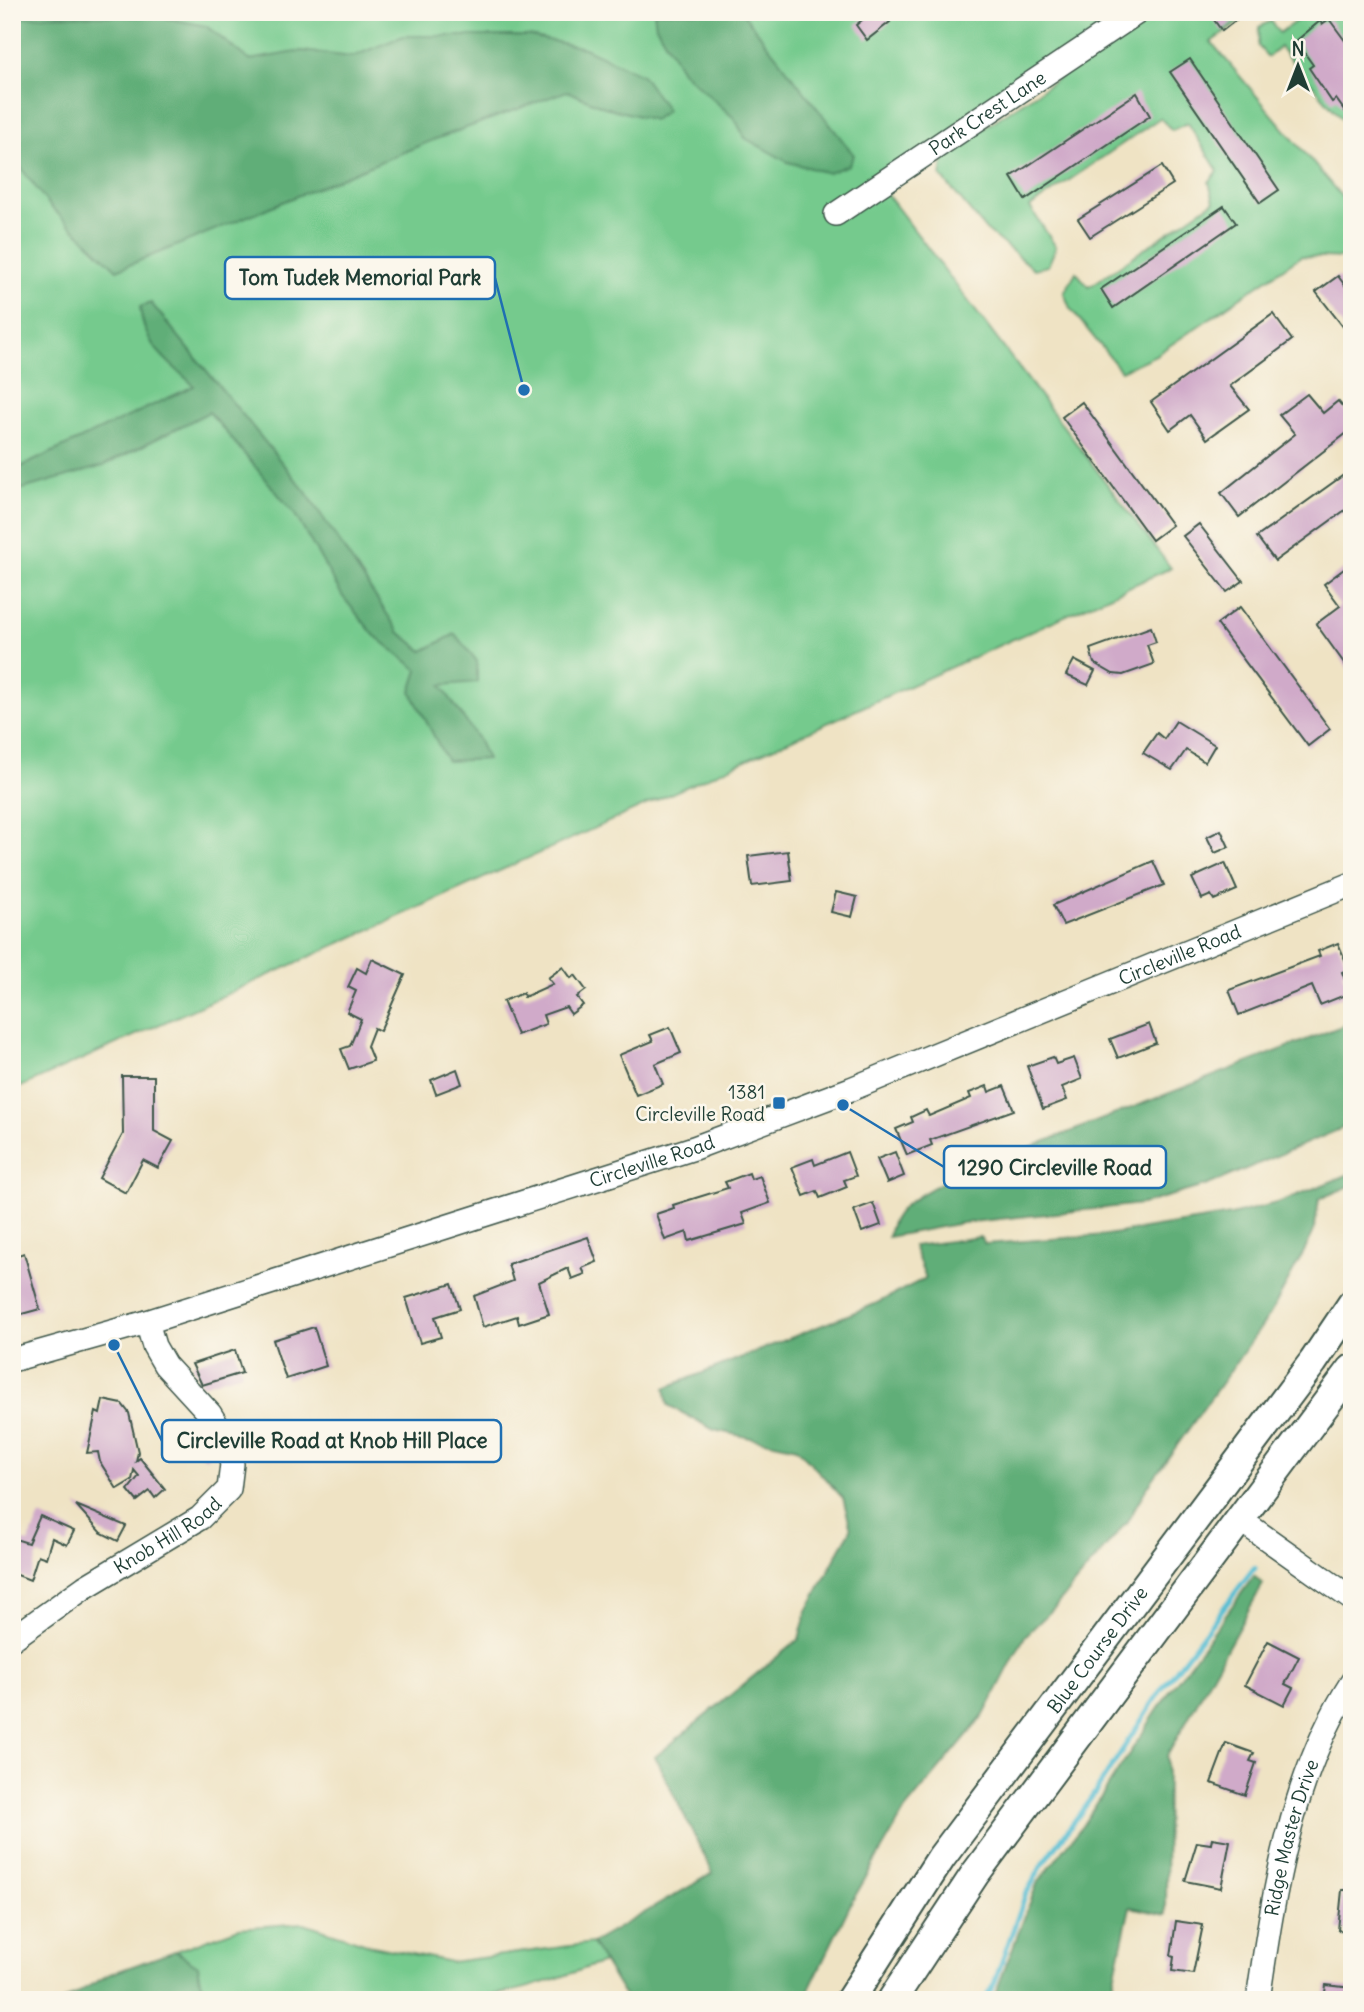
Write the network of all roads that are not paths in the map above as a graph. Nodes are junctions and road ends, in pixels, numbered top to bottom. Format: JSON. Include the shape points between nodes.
{"nodes":[{"id":1,"x":1138,"y":12,"type":"edge"},
{"id":2,"x":836,"y":214,"type":"dead end"},
{"id":3,"x":1352,"y":884,"type":"edge"},
{"id":4,"x":1352,"y":1304,"type":"edge"},
{"id":5,"x":147,"y":1322,"type":"junction"},
{"id":6,"x":12,"y":1360,"type":"edge"},
{"id":7,"x":1352,"y":1369,"type":"edge"},
{"id":8,"x":1240,"y":1519,"type":"junction"},
{"id":9,"x":1352,"y":1599,"type":"edge"},
{"id":10,"x":12,"y":1639,"type":"edge"},
{"id":11,"x":1352,"y":1682,"type":"edge"},
{"id":12,"x":850,"y":2000,"type":"edge"},
{"id":13,"x":892,"y":2000,"type":"edge"},
{"id":14,"x":1258,"y":2000,"type":"edge"}],
"edges":[{"from":1,"to":2,"type":"street","name":"Park Crest Lane"},
{"from":3,"to":5,"type":"street","name":"Circleville Road","via":[[851,1089],[707,1143]]},
{"from":4,"to":12,"type":"main road","name":"Blue Course Drive","via":[[949,1848]]},
{"from":5,"to":6,"type":"street","name":"Circleville Road"},
{"from":5,"to":10,"type":"street","name":"Knob Hill Road","via":[[165,1365],[223,1435],[232,1464],[229,1489],[200,1518],[85,1587]]},
{"from":7,"to":8,"type":"main road","name":"Blue Course Drive"},
{"from":8,"to":9,"type":"street"},
{"from":8,"to":13,"type":"main road","name":"Blue Course Drive","via":[[975,1874]]},
{"from":11,"to":14,"type":"street","name":"Ridge Master Drive","via":[[1320,1738],[1294,1812]]}]}
